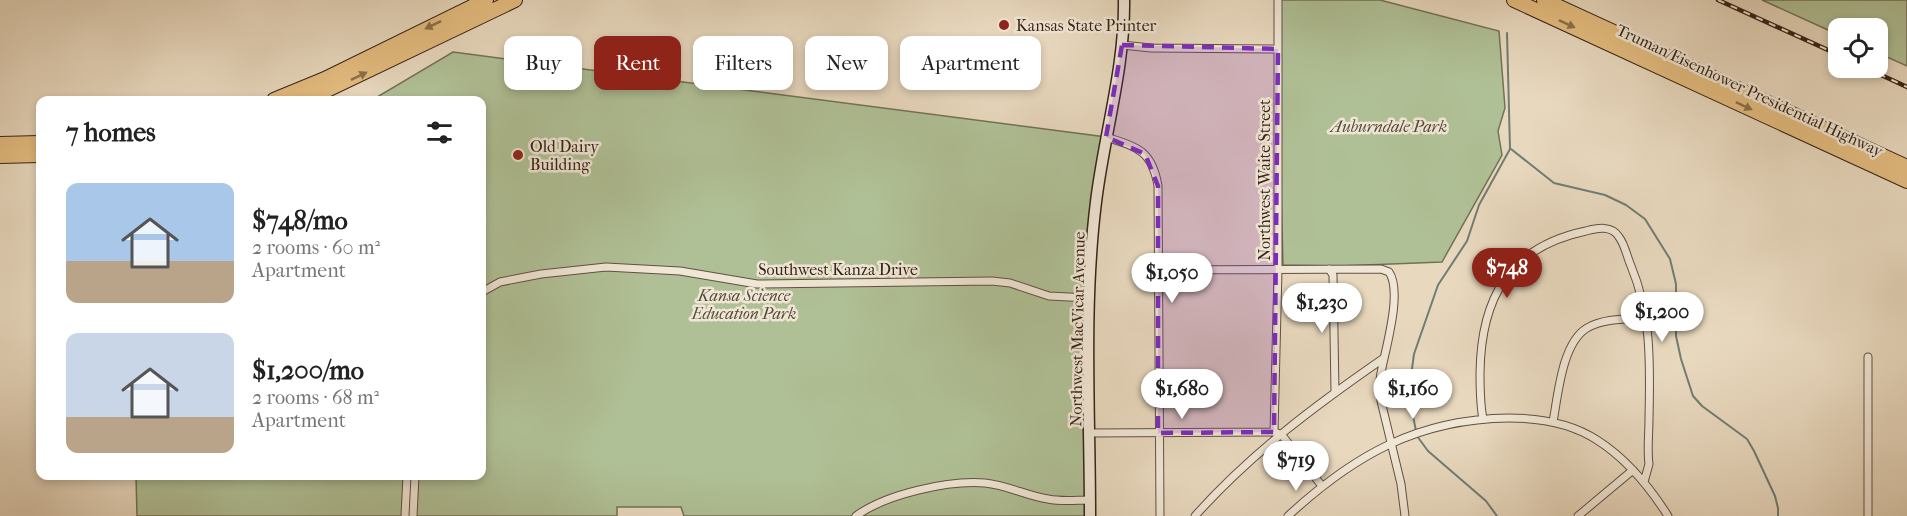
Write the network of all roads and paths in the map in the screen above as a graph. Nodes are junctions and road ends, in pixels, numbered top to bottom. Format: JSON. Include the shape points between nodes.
{"nodes":[{"id":1,"x":486,"y":0,"type":"edge"},
{"id":2,"x":515,"y":0,"type":"edge"},
{"id":3,"x":1124,"y":0,"type":"edge"},
{"id":4,"x":1278,"y":0,"type":"edge"},
{"id":5,"x":1514,"y":0,"type":"edge"},
{"id":6,"x":1544,"y":0,"type":"edge"},
{"id":7,"x":1122,"y":45,"type":"junction"},
{"id":8,"x":1278,"y":49,"type":"junction"},
{"id":9,"x":284,"y":96,"type":"edge"},
{"id":10,"x":314,"y":96,"type":"edge"},
{"id":11,"x":1106,"y":137,"type":"junction"},
{"id":12,"x":0,"y":142,"type":"edge"},
{"id":13,"x":36,"y":147,"type":"edge"},
{"id":14,"x":36,"y":148,"type":"edge"},
{"id":15,"x":0,"y":156,"type":"edge"},
{"id":16,"x":1907,"y":167,"type":"edge"},
{"id":17,"x":1907,"y":181,"type":"edge"},
{"id":18,"x":1329,"y":269,"type":"junction"},
{"id":19,"x":1160,"y":270,"type":"junction"},
{"id":20,"x":1278,"y":270,"type":"junction"},
{"id":21,"x":486,"y":290,"type":"edge"},
{"id":22,"x":1089,"y":298,"type":"junction"},
{"id":23,"x":1647,"y":318,"type":"junction"},
{"id":24,"x":1868,"y":357,"type":"dead end"},
{"id":25,"x":1384,"y":358,"type":"junction"},
{"id":26,"x":1335,"y":392,"type":"junction"},
{"id":27,"x":1483,"y":419,"type":"junction"},
{"id":28,"x":1553,"y":422,"type":"junction"},
{"id":29,"x":1090,"y":433,"type":"junction"},
{"id":30,"x":1158,"y":433,"type":"junction"},
{"id":31,"x":1277,"y":433,"type":"junction"},
{"id":32,"x":1391,"y":443,"type":"junction"},
{"id":33,"x":1633,"y":470,"type":"junction"},
{"id":34,"x":407,"y":480,"type":"edge"},
{"id":35,"x":415,"y":480,"type":"edge"},
{"id":36,"x":1644,"y":482,"type":"junction"},
{"id":37,"x":1322,"y":486,"type":"junction"},
{"id":38,"x":1090,"y":500,"type":"junction"},
{"id":39,"x":405,"y":516,"type":"edge"},
{"id":40,"x":413,"y":516,"type":"edge"},
{"id":41,"x":856,"y":516,"type":"edge"},
{"id":42,"x":1090,"y":516,"type":"edge"},
{"id":43,"x":1160,"y":516,"type":"edge"},
{"id":44,"x":1195,"y":516,"type":"edge"},
{"id":45,"x":1288,"y":516,"type":"edge"},
{"id":46,"x":1405,"y":516,"type":"edge"},
{"id":47,"x":1578,"y":516,"type":"edge"},
{"id":48,"x":1668,"y":516,"type":"edge"},
{"id":49,"x":1868,"y":516,"type":"edge"}],
"edges":[{"from":1,"to":9,"type":"highway","one_way":true},
{"from":10,"to":2,"type":"highway","one_way":true},
{"from":3,"to":7,"type":"main road","name":"Northwest MacVicar Avenue"},
{"from":4,"to":8,"type":"street","name":"Northwest Waite Street"},
{"from":5,"to":17,"type":"highway","name":"Truman/Eisenhower Presidential Highway","one_way":true},
{"from":6,"to":16,"type":"highway","name":"Truman/Eisenhower Presidential Highway"},
{"from":7,"to":8,"type":"street"},
{"from":7,"to":11,"type":"main road","name":"Northwest MacVicar Avenue"},
{"from":8,"to":20,"type":"street","name":"Northwest Waite Street"},
{"from":11,"to":19,"type":"street","via":[[1140,149],[1153,164],[1158,186]]},
{"from":11,"to":22,"type":"main road","name":"Northwest MacVicar Avenue","via":[[1096,202]]},
{"from":12,"to":13,"type":"highway"},
{"from":14,"to":15,"type":"highway"},
{"from":18,"to":20,"type":"street"},
{"from":18,"to":25,"type":"street","via":[[1389,272],[1393,280],[1392,320]]},
{"from":18,"to":26,"type":"street","via":[[1333,275]]},
{"from":19,"to":20,"type":"street"},
{"from":19,"to":30,"type":"street"},
{"from":20,"to":31,"type":"street","name":"Northwest Waite Street"},
{"from":21,"to":22,"type":"street","name":"Southwest Kanza Drive","via":[[500,282],[530,276],[606,267],[690,272],[757,284],[992,281],[1049,296]]},
{"from":22,"to":29,"type":"main road","name":"Northwest MacVicar Avenue"},
{"from":23,"to":27,"type":"street","via":[[1619,236],[1606,228],[1569,235],[1542,246],[1503,281],[1490,306],[1482,341]]},
{"from":23,"to":28,"type":"street","via":[[1598,323],[1575,338],[1568,351]]},
{"from":23,"to":36,"type":"street","via":[[1649,464]]},
{"from":24,"to":49,"type":"street"},
{"from":25,"to":26,"type":"street"},
{"from":25,"to":32,"type":"street","via":[[1381,401]]},
{"from":26,"to":31,"type":"street"},
{"from":27,"to":28,"type":"street"},
{"from":27,"to":32,"type":"street","via":[[1433,427]]},
{"from":28,"to":33,"type":"street","via":[[1596,439]]},
{"from":29,"to":30,"type":"street"},
{"from":29,"to":38,"type":"main road","name":"Northwest MacVicar Avenue"},
{"from":30,"to":31,"type":"street"},
{"from":30,"to":43,"type":"street"},
{"from":31,"to":37,"type":"street"},
{"from":31,"to":44,"type":"street"},
{"from":32,"to":37,"type":"street"},
{"from":32,"to":46,"type":"street"},
{"from":33,"to":36,"type":"street"},
{"from":33,"to":47,"type":"street"},
{"from":34,"to":39,"type":"street"},
{"from":35,"to":40,"type":"street"},
{"from":36,"to":48,"type":"street"},
{"from":37,"to":45,"type":"street"},
{"from":38,"to":41,"type":"street","via":[[1049,499],[985,483],[957,483],[889,500]]},
{"from":38,"to":42,"type":"main road","name":"Northwest MacVicar Avenue"}]}
